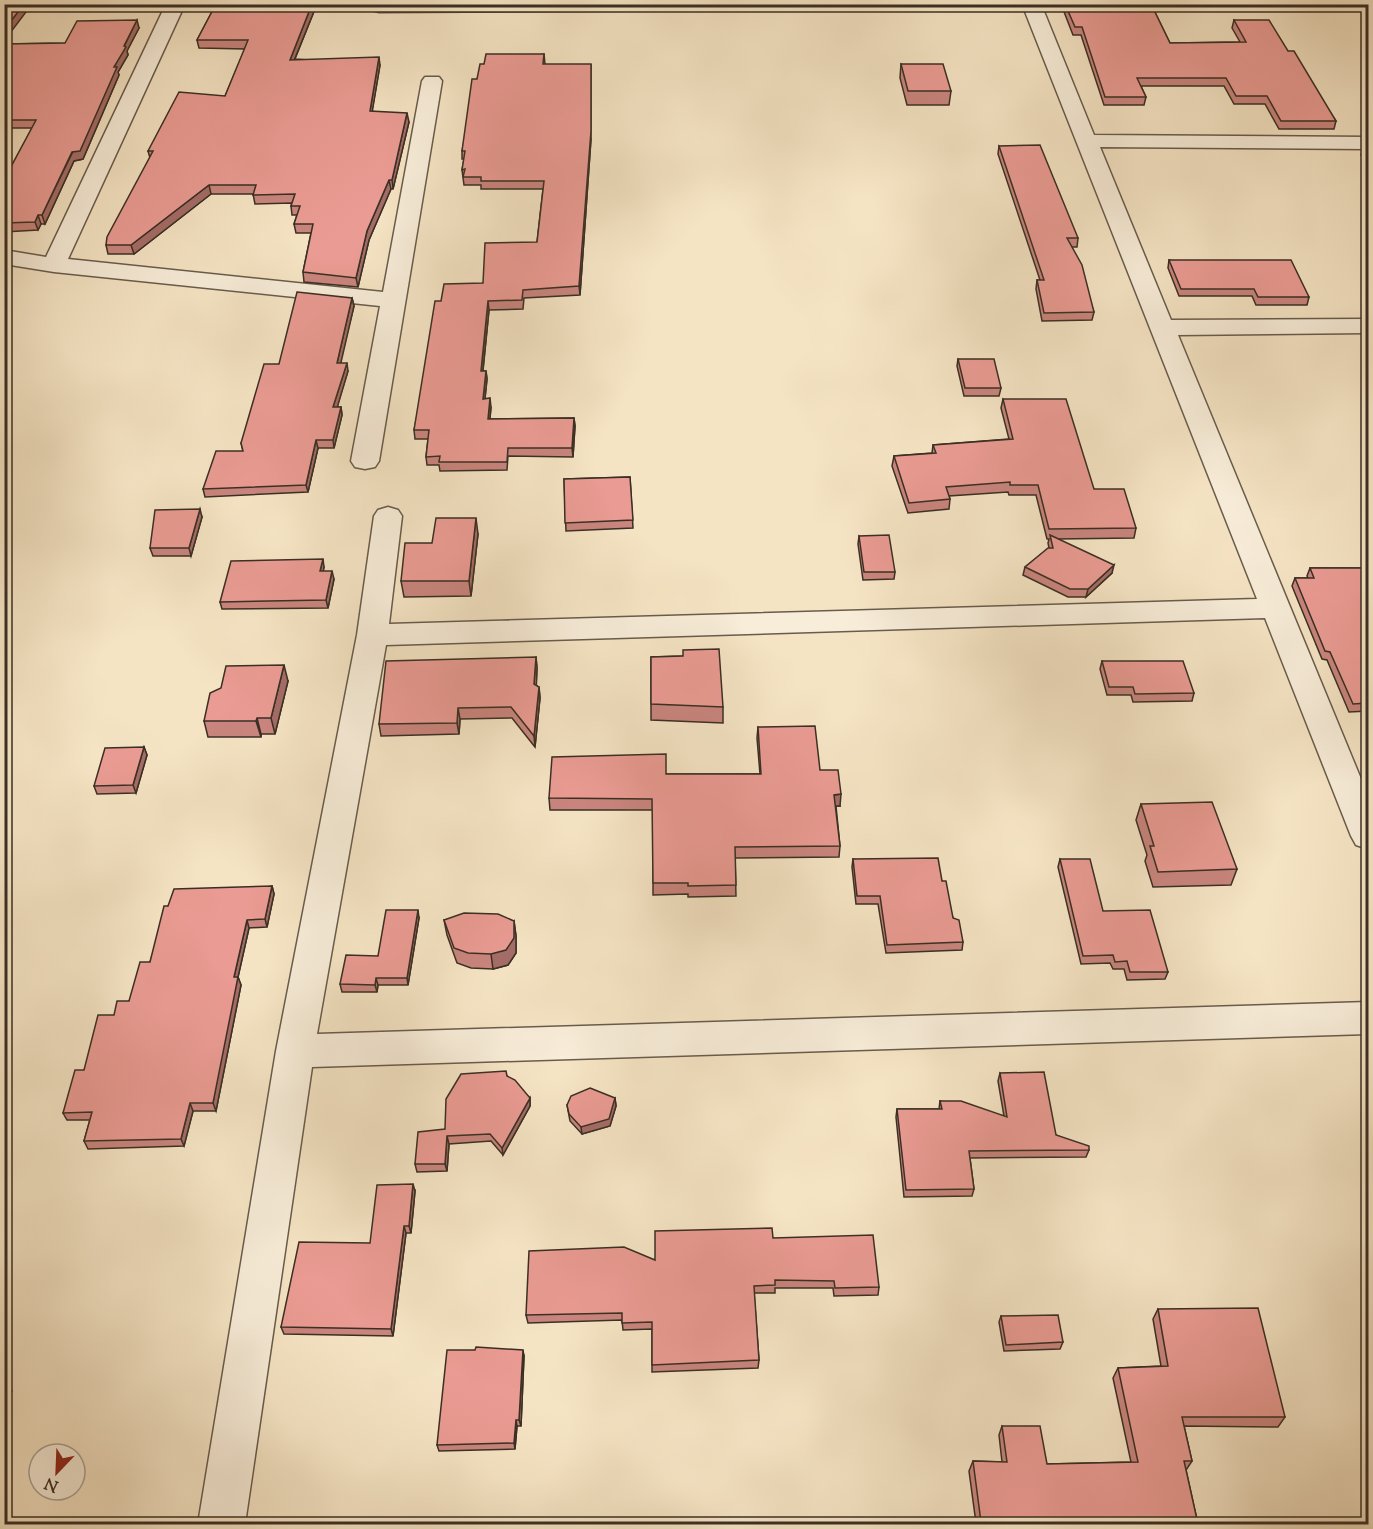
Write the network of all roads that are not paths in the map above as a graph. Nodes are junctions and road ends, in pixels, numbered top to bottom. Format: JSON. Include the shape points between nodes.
{"nodes":[{"id":1,"x":176,"y":4,"type":"edge"},
{"id":2,"x":711,"y":4,"type":"edge"},
{"id":3,"x":1030,"y":4,"type":"edge"},
{"id":4,"x":379,"y":6,"type":"dead end"},
{"id":5,"x":432,"y":81,"type":"dead end"},
{"id":6,"x":1086,"y":141,"type":"junction"},
{"id":7,"x":1368,"y":143,"type":"edge"},
{"id":8,"x":4,"y":257,"type":"edge"},
{"id":9,"x":54,"y":265,"type":"junction"},
{"id":10,"x":392,"y":300,"type":"junction"},
{"id":11,"x":1368,"y":326,"type":"edge"},
{"id":12,"x":1162,"y":328,"type":"junction"},
{"id":13,"x":365,"y":461,"type":"dead end"},
{"id":14,"x":388,"y":516,"type":"dead end"},
{"id":15,"x":1276,"y":608,"type":"junction"},
{"id":16,"x":372,"y":635,"type":"junction"},
{"id":17,"x":1368,"y":836,"type":"edge"},
{"id":18,"x":1368,"y":1018,"type":"edge"},
{"id":19,"x":295,"y":1051,"type":"junction"},
{"id":20,"x":221,"y":1524,"type":"edge"}],
"edges":[{"from":1,"to":9,"type":"street"},
{"from":2,"to":4,"type":"street"},
{"from":3,"to":6,"type":"street"},
{"from":5,"to":10,"type":"street"},
{"from":6,"to":7,"type":"street"},
{"from":6,"to":12,"type":"street"},
{"from":8,"to":9,"type":"street"},
{"from":9,"to":10,"type":"street"},
{"from":10,"to":13,"type":"street"},
{"from":11,"to":12,"type":"street"},
{"from":12,"to":15,"type":"street"},
{"from":14,"to":16,"type":"street"},
{"from":15,"to":16,"type":"street"},
{"from":15,"to":17,"type":"street"},
{"from":16,"to":19,"type":"street"},
{"from":18,"to":19,"type":"street"},
{"from":19,"to":20,"type":"street"}]}
